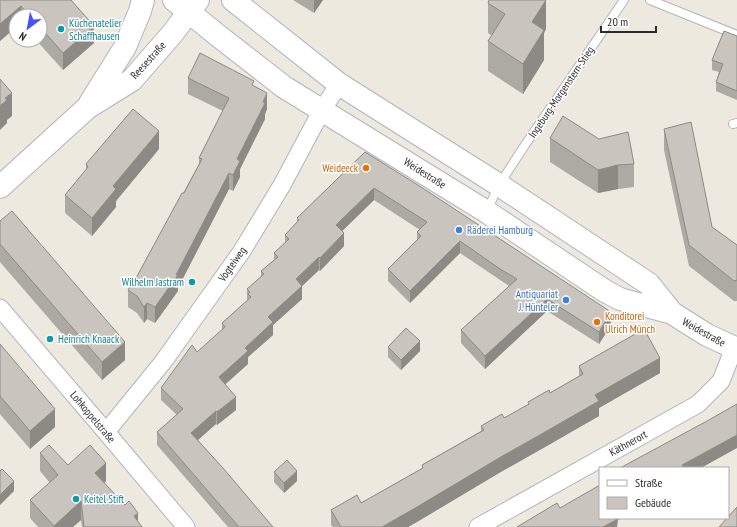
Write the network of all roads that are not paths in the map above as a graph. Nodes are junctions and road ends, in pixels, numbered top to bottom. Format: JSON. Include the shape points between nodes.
{"nodes":[{"id":1,"x":144,"y":0,"type":"edge"},
{"id":2,"x":233,"y":0,"type":"edge"},
{"id":3,"x":624,"y":0,"type":"edge"},
{"id":4,"x":650,"y":0,"type":"edge"},
{"id":5,"x":187,"y":4,"type":"edge"},
{"id":6,"x":737,"y":35,"type":"edge"},
{"id":7,"x":339,"y":84,"type":"junction"},
{"id":8,"x":87,"y":108,"type":"junction"},
{"id":9,"x":322,"y":110,"type":"junction"},
{"id":10,"x":499,"y":185,"type":"junction"},
{"id":11,"x":0,"y":187,"type":"edge"},
{"id":12,"x":487,"y":212,"type":"junction"},
{"id":13,"x":0,"y":308,"type":"edge"},
{"id":14,"x":672,"y":313,"type":"junction"},
{"id":15,"x":735,"y":348,"type":"edge"},
{"id":16,"x":106,"y":432,"type":"junction"},
{"id":17,"x":186,"y":527,"type":"edge"},
{"id":18,"x":478,"y":527,"type":"edge"}],
"edges":[{"from":1,"to":8,"type":"street","name":"Reesestraße","via":[[125,48]]},
{"from":2,"to":7,"type":"street","name":"Weidestraße"},
{"from":3,"to":10,"type":"lane","name":"Ingeburg-Morgenstern-Stieg"},
{"from":4,"to":6,"type":"lane"},
{"from":5,"to":8,"type":"street","name":"Reesestraße","via":[[172,34],[132,80]]},
{"from":5,"to":9,"type":"street","name":"Weidestraße","via":[[216,34],[284,87]]},
{"from":7,"to":9,"type":"street","name":"Vogteiweg"},
{"from":7,"to":10,"type":"street","name":"Weidestraße"},
{"from":8,"to":11,"type":"street","name":"Reesestraße"},
{"from":9,"to":12,"type":"street","name":"Weidestraße"},
{"from":9,"to":16,"type":"street","name":"Vogteiweg","via":[[282,185],[242,251],[163,362]]},
{"from":10,"to":12,"type":"lane","name":"Ingeburg-Morgenstern-Stieg"},
{"from":10,"to":14,"type":"street","name":"Weidestraße","via":[[648,284]]},
{"from":12,"to":14,"type":"street","name":"Weidestraße","via":[[605,291],[620,299]]},
{"from":13,"to":16,"type":"street","name":"Lohkoppelstraße"},
{"from":14,"to":15,"type":"street","name":"Weidestraße"},
{"from":15,"to":18,"type":"street","name":"Käthnerort","via":[[720,381],[698,404]]},
{"from":16,"to":17,"type":"street","name":"Lohkoppelstraße"}]}
